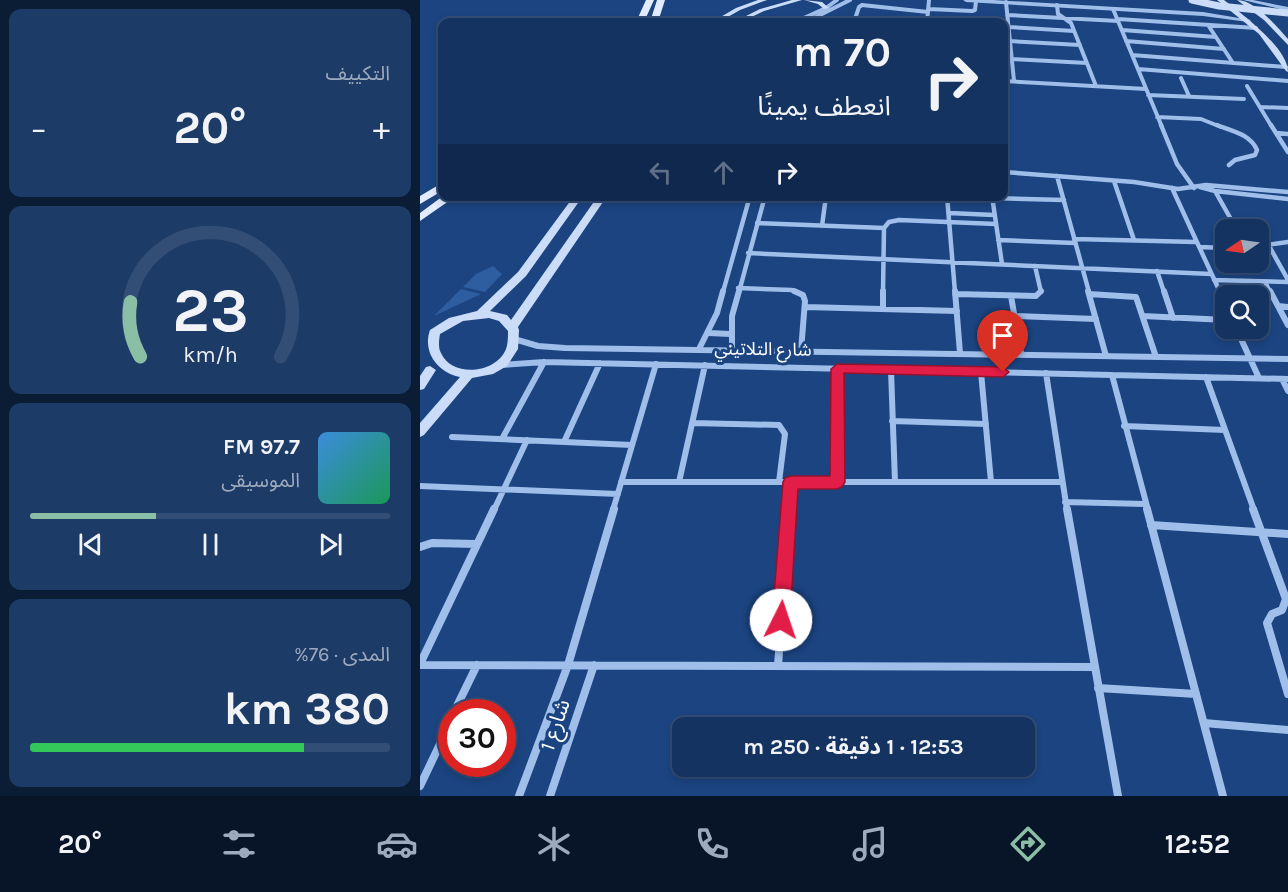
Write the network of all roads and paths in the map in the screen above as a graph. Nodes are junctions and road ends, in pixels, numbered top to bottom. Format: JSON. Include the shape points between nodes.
{"nodes":[{"id":1,"x":640,"y":0,"type":"edge"},
{"id":2,"x":650,"y":0,"type":"edge"},
{"id":3,"x":764,"y":0,"type":"edge"},
{"id":4,"x":799,"y":0,"type":"edge"},
{"id":5,"x":807,"y":0,"type":"edge"},
{"id":6,"x":837,"y":0,"type":"edge"},
{"id":7,"x":850,"y":0,"type":"edge"},
{"id":8,"x":908,"y":0,"type":"edge"},
{"id":9,"x":929,"y":0,"type":"edge"},
{"id":10,"x":966,"y":0,"type":"edge"},
{"id":11,"x":1192,"y":0,"type":"edge"},
{"id":12,"x":1220,"y":0,"type":"edge"},
{"id":13,"x":1240,"y":0,"type":"edge"},
{"id":14,"x":1246,"y":0,"type":"edge"},
{"id":15,"x":661,"y":1,"type":"edge"},
{"id":16,"x":976,"y":1,"type":"edge"},
{"id":17,"x":1009,"y":1,"type":"edge"},
{"id":18,"x":1057,"y":5,"type":"junction"},
{"id":19,"x":1228,"y":6,"type":"junction"},
{"id":20,"x":826,"y":8,"type":"junction"},
{"id":21,"x":1113,"y":9,"type":"junction"},
{"id":22,"x":1159,"y":9,"type":"junction"},
{"id":23,"x":907,"y":10,"type":"junction"},
{"id":24,"x":928,"y":11,"type":"junction"},
{"id":25,"x":959,"y":11,"type":"junction"},
{"id":26,"x":1287,"y":11,"type":"edge"},
{"id":27,"x":1007,"y":15,"type":"junction"},
{"id":28,"x":641,"y":18,"type":"edge"},
{"id":29,"x":642,"y":18,"type":"edge"},
{"id":30,"x":655,"y":18,"type":"edge"},
{"id":31,"x":722,"y":18,"type":"edge"},
{"id":32,"x":745,"y":18,"type":"edge"},
{"id":33,"x":804,"y":18,"type":"edge"},
{"id":34,"x":814,"y":18,"type":"edge"},
{"id":35,"x":855,"y":18,"type":"edge"},
{"id":36,"x":927,"y":18,"type":"edge"},
{"id":37,"x":958,"y":18,"type":"edge"},
{"id":38,"x":1007,"y":18,"type":"edge"},
{"id":39,"x":1064,"y":18,"type":"junction"},
{"id":40,"x":1118,"y":20,"type":"junction"},
{"id":41,"x":1248,"y":20,"type":"junction"},
{"id":42,"x":1008,"y":22,"type":"edge"},
{"id":43,"x":1208,"y":25,"type":"junction"},
{"id":44,"x":1008,"y":27,"type":"junction"},
{"id":45,"x":1256,"y":28,"type":"junction"},
{"id":46,"x":1122,"y":30,"type":"junction"},
{"id":47,"x":1074,"y":31,"type":"junction"},
{"id":48,"x":1216,"y":37,"type":"junction"},
{"id":49,"x":1009,"y":38,"type":"junction"},
{"id":50,"x":1126,"y":41,"type":"junction"},
{"id":51,"x":1288,"y":42,"type":"edge"},
{"id":52,"x":1080,"y":45,"type":"junction"},
{"id":53,"x":1224,"y":49,"type":"junction"},
{"id":54,"x":1010,"y":51,"type":"joint"},
{"id":55,"x":1132,"y":55,"type":"junction"},
{"id":56,"x":1011,"y":59,"type":"junction"},
{"id":57,"x":1087,"y":63,"type":"junction"},
{"id":58,"x":1233,"y":63,"type":"junction"},
{"id":59,"x":1138,"y":69,"type":"junction"},
{"id":60,"x":1287,"y":69,"type":"edge"},
{"id":61,"x":1008,"y":74,"type":"edge"},
{"id":62,"x":1013,"y":75,"type":"junction"},
{"id":63,"x":1181,"y":78,"type":"dead end"},
{"id":64,"x":1008,"y":81,"type":"edge"},
{"id":65,"x":1014,"y":81,"type":"junction"},
{"id":66,"x":1288,"y":81,"type":"edge"},
{"id":67,"x":1096,"y":86,"type":"junction"},
{"id":68,"x":1247,"y":86,"type":"dead end"},
{"id":69,"x":1146,"y":89,"type":"junction"},
{"id":70,"x":1148,"y":95,"type":"junction"},
{"id":71,"x":1189,"y":96,"type":"junction"},
{"id":72,"x":1244,"y":99,"type":"dead end"},
{"id":73,"x":1260,"y":107,"type":"junction"},
{"id":74,"x":1288,"y":108,"type":"edge"},
{"id":75,"x":1157,"y":117,"type":"junction"},
{"id":76,"x":1276,"y":133,"type":"junction"},
{"id":77,"x":1288,"y":134,"type":"edge"},
{"id":78,"x":1288,"y":152,"type":"edge"},
{"id":79,"x":1229,"y":165,"type":"dead end"},
{"id":80,"x":1008,"y":172,"type":"edge"},
{"id":81,"x":1057,"y":176,"type":"junction"},
{"id":82,"x":1114,"y":181,"type":"junction"},
{"id":83,"x":1197,"y":187,"type":"junction"},
{"id":84,"x":1172,"y":188,"type":"junction"},
{"id":85,"x":438,"y":189,"type":"edge"},
{"id":86,"x":1215,"y":191,"type":"junction"},
{"id":87,"x":1288,"y":192,"type":"edge"},
{"id":88,"x":1008,"y":198,"type":"edge"},
{"id":89,"x":1288,"y":199,"type":"edge"},
{"id":90,"x":1064,"y":200,"type":"junction"},
{"id":91,"x":420,"y":201,"type":"edge"},
{"id":92,"x":444,"y":201,"type":"edge"},
{"id":93,"x":575,"y":201,"type":"edge"},
{"id":94,"x":600,"y":201,"type":"edge"},
{"id":95,"x":749,"y":201,"type":"edge"},
{"id":96,"x":764,"y":201,"type":"edge"},
{"id":97,"x":825,"y":201,"type":"edge"},
{"id":98,"x":948,"y":201,"type":"edge"},
{"id":99,"x":992,"y":201,"type":"edge"},
{"id":100,"x":949,"y":213,"type":"junction"},
{"id":101,"x":994,"y":215,"type":"junction"},
{"id":102,"x":420,"y":218,"type":"edge"},
{"id":103,"x":1231,"y":219,"type":"edge"},
{"id":104,"x":950,"y":222,"type":"junction"},
{"id":105,"x":757,"y":223,"type":"junction"},
{"id":106,"x":996,"y":224,"type":"junction"},
{"id":107,"x":822,"y":226,"type":"junction"},
{"id":108,"x":884,"y":228,"type":"junction"},
{"id":109,"x":998,"y":240,"type":"junction"},
{"id":110,"x":1134,"y":240,"type":"junction"},
{"id":111,"x":1075,"y":241,"type":"junction"},
{"id":112,"x":1288,"y":242,"type":"edge"},
{"id":113,"x":1269,"y":244,"type":"edge"},
{"id":114,"x":1198,"y":245,"type":"junction"},
{"id":115,"x":1269,"y":246,"type":"edge"},
{"id":116,"x":1215,"y":247,"type":"edge"},
{"id":117,"x":748,"y":253,"type":"junction"},
{"id":118,"x":883,"y":259,"type":"junction"},
{"id":119,"x":953,"y":262,"type":"junction"},
{"id":120,"x":1002,"y":264,"type":"junction"},
{"id":121,"x":1035,"y":266,"type":"junction"},
{"id":122,"x":1082,"y":268,"type":"junction"},
{"id":123,"x":1157,"y":271,"type":"junction"},
{"id":124,"x":1212,"y":277,"type":"junction"},
{"id":125,"x":1288,"y":281,"type":"edge"},
{"id":126,"x":1265,"y":282,"type":"junction"},
{"id":127,"x":1216,"y":285,"type":"edge"},
{"id":128,"x":738,"y":288,"type":"junction"},
{"id":129,"x":956,"y":294,"type":"junction"},
{"id":130,"x":1089,"y":294,"type":"junction"},
{"id":131,"x":1011,"y":296,"type":"junction"},
{"id":132,"x":1278,"y":306,"type":"junction"},
{"id":133,"x":805,"y":307,"type":"junction"},
{"id":134,"x":1288,"y":307,"type":"edge"},
{"id":135,"x":883,"y":309,"type":"junction"},
{"id":136,"x":957,"y":311,"type":"junction"},
{"id":137,"x":480,"y":314,"type":"junction"},
{"id":138,"x":1014,"y":316,"type":"junction"},
{"id":139,"x":1143,"y":316,"type":"junction"},
{"id":140,"x":1173,"y":318,"type":"junction"},
{"id":141,"x":1096,"y":319,"type":"junction"},
{"id":142,"x":1215,"y":320,"type":"edge"},
{"id":143,"x":1288,"y":325,"type":"edge"},
{"id":144,"x":513,"y":326,"type":"junction"},
{"id":145,"x":709,"y":333,"type":"junction"},
{"id":146,"x":730,"y":334,"type":"junction"},
{"id":147,"x":514,"y":339,"type":"junction"},
{"id":148,"x":1241,"y":339,"type":"edge"},
{"id":149,"x":699,"y":349,"type":"junction"},
{"id":150,"x":732,"y":350,"type":"junction"},
{"id":151,"x":801,"y":351,"type":"junction"},
{"id":152,"x":960,"y":353,"type":"junction"},
{"id":153,"x":1021,"y":354,"type":"junction"},
{"id":154,"x":1106,"y":356,"type":"junction"},
{"id":155,"x":1156,"y":357,"type":"junction"},
{"id":156,"x":1249,"y":358,"type":"junction"},
{"id":157,"x":1288,"y":359,"type":"edge"},
{"id":158,"x":425,"y":362,"type":"junction"},
{"id":159,"x":544,"y":362,"type":"junction"},
{"id":160,"x":600,"y":363,"type":"junction"},
{"id":161,"x":656,"y":364,"type":"junction"},
{"id":162,"x":705,"y":365,"type":"junction"},
{"id":163,"x":489,"y":366,"type":"junction"},
{"id":164,"x":837,"y":369,"type":"junction"},
{"id":165,"x":891,"y":370,"type":"junction"},
{"id":166,"x":981,"y":372,"type":"junction"},
{"id":167,"x":1046,"y":373,"type":"junction"},
{"id":168,"x":470,"y":374,"type":"junction"},
{"id":169,"x":1112,"y":375,"type":"junction"},
{"id":170,"x":1206,"y":377,"type":"junction"},
{"id":171,"x":1259,"y":378,"type":"junction"},
{"id":172,"x":1285,"y":379,"type":"edge"},
{"id":173,"x":420,"y":386,"type":"edge"},
{"id":174,"x":1288,"y":391,"type":"edge"},
{"id":175,"x":892,"y":421,"type":"junction"},
{"id":176,"x":692,"y":423,"type":"junction"},
{"id":177,"x":986,"y":424,"type":"junction"},
{"id":178,"x":1124,"y":426,"type":"junction"},
{"id":179,"x":1225,"y":430,"type":"junction"},
{"id":180,"x":420,"y":432,"type":"edge"},
{"id":181,"x":452,"y":437,"type":"dead end"},
{"id":182,"x":502,"y":439,"type":"junction"},
{"id":183,"x":527,"y":440,"type":"junction"},
{"id":184,"x":564,"y":442,"type":"junction"},
{"id":185,"x":632,"y":445,"type":"junction"},
{"id":186,"x":621,"y":482,"type":"junction"},
{"id":187,"x":678,"y":482,"type":"junction"},
{"id":188,"x":779,"y":482,"type":"junction"},
{"id":189,"x":791,"y":482,"type":"junction"},
{"id":190,"x":837,"y":482,"type":"junction"},
{"id":191,"x":895,"y":482,"type":"junction"},
{"id":192,"x":992,"y":482,"type":"junction"},
{"id":193,"x":1062,"y":482,"type":"junction"},
{"id":194,"x":420,"y":486,"type":"edge"},
{"id":195,"x":504,"y":489,"type":"junction"},
{"id":196,"x":618,"y":494,"type":"junction"},
{"id":197,"x":1065,"y":502,"type":"junction"},
{"id":198,"x":1145,"y":504,"type":"junction"},
{"id":199,"x":1151,"y":525,"type":"junction"},
{"id":200,"x":1261,"y":532,"type":"junction"},
{"id":201,"x":1288,"y":534,"type":"edge"},
{"id":202,"x":477,"y":544,"type":"junction"},
{"id":203,"x":420,"y":547,"type":"edge"},
{"id":204,"x":420,"y":664,"type":"edge"},
{"id":205,"x":477,"y":665,"type":"junction"},
{"id":206,"x":568,"y":665,"type":"junction"},
{"id":207,"x":594,"y":665,"type":"junction"},
{"id":208,"x":778,"y":666,"type":"junction"},
{"id":209,"x":1095,"y":667,"type":"junction"},
{"id":210,"x":1098,"y":688,"type":"junction"},
{"id":211,"x":1196,"y":694,"type":"junction"},
{"id":212,"x":1288,"y":694,"type":"edge"},
{"id":213,"x":460,"y":699,"type":"edge"},
{"id":214,"x":1204,"y":723,"type":"junction"},
{"id":215,"x":1288,"y":730,"type":"edge"},
{"id":216,"x":438,"y":748,"type":"edge"},
{"id":217,"x":420,"y":786,"type":"edge"},
{"id":218,"x":519,"y":796,"type":"edge"},
{"id":219,"x":550,"y":796,"type":"edge"},
{"id":220,"x":1118,"y":796,"type":"edge"},
{"id":221,"x":1223,"y":796,"type":"edge"}],
"edges":[{"from":1,"to":28,"type":"main road"},
{"from":2,"to":29,"type":"main road"},
{"from":3,"to":31,"type":"main road"},
{"from":4,"to":32,"type":"main road"},
{"from":5,"to":20,"type":"main road"},
{"from":6,"to":20,"type":"street"},
{"from":7,"to":34,"type":"street"},
{"from":8,"to":23,"type":"street"},
{"from":9,"to":24,"type":"street"},
{"from":10,"to":16,"type":"street"},
{"from":11,"to":26,"type":"main road","bridge":true},
{"from":12,"to":19,"type":"main road"},
{"from":13,"to":51,"type":"main road"},
{"from":14,"to":26,"type":"street"},
{"from":15,"to":30,"type":"main road"},
{"from":16,"to":17,"type":"street"},
{"from":16,"to":25,"type":"street","via":[[974,10]]},
{"from":17,"to":18,"type":"street"},
{"from":17,"to":22,"type":"street"},
{"from":17,"to":27,"type":"street"},
{"from":18,"to":21,"type":"street"},
{"from":18,"to":39,"type":"street"},
{"from":19,"to":22,"type":"street"},
{"from":19,"to":41,"type":"main road"},
{"from":20,"to":33,"type":"street"},
{"from":21,"to":22,"type":"street"},
{"from":21,"to":40,"type":"street"},
{"from":22,"to":41,"type":"street"},
{"from":23,"to":24,"type":"street"},
{"from":23,"to":35,"type":"street","via":[[862,5]]},
{"from":24,"to":25,"type":"street"},
{"from":24,"to":36,"type":"street"},
{"from":25,"to":37,"type":"street"},
{"from":27,"to":38,"type":"street"},
{"from":27,"to":39,"type":"street"},
{"from":39,"to":40,"type":"street"},
{"from":39,"to":47,"type":"street"},
{"from":40,"to":43,"type":"street"},
{"from":40,"to":46,"type":"street"},
{"from":41,"to":45,"type":"main road"},
{"from":42,"to":44,"type":"street"},
{"from":43,"to":45,"type":"street"},
{"from":43,"to":48,"type":"street"},
{"from":44,"to":47,"type":"street"},
{"from":44,"to":49,"type":"street"},
{"from":45,"to":60,"type":"main road"},
{"from":46,"to":48,"type":"street"},
{"from":46,"to":50,"type":"street"},
{"from":47,"to":52,"type":"street"},
{"from":48,"to":53,"type":"street"},
{"from":49,"to":52,"type":"street"},
{"from":49,"to":54,"type":"street"},
{"from":50,"to":53,"type":"street"},
{"from":50,"to":55,"type":"street"},
{"from":52,"to":57,"type":"street"},
{"from":53,"to":58,"type":"street"},
{"from":54,"to":56,"type":"street"},
{"from":55,"to":58,"type":"street"},
{"from":55,"to":59,"type":"street"},
{"from":56,"to":57,"type":"street"},
{"from":56,"to":62,"type":"street"},
{"from":57,"to":67,"type":"street"},
{"from":58,"to":60,"type":"street"},
{"from":59,"to":66,"type":"street"},
{"from":59,"to":69,"type":"street"},
{"from":61,"to":62,"type":"street"},
{"from":62,"to":65,"type":"street"},
{"from":63,"to":71,"type":"street"},
{"from":64,"to":65,"type":"street"},
{"from":65,"to":67,"type":"street"},
{"from":67,"to":69,"type":"street"},
{"from":68,"to":73,"type":"street"},
{"from":69,"to":70,"type":"street"},
{"from":70,"to":71,"type":"street"},
{"from":70,"to":75,"type":"street"},
{"from":71,"to":72,"type":"street"},
{"from":73,"to":74,"type":"street"},
{"from":73,"to":76,"type":"street"},
{"from":75,"to":79,"type":"street","via":[[1201,118],[1254,143],[1255,154]]},
{"from":75,"to":83,"type":"street","via":[[1179,170]]},
{"from":76,"to":77,"type":"street"},
{"from":76,"to":78,"type":"street"},
{"from":80,"to":81,"type":"street"},
{"from":81,"to":82,"type":"street"},
{"from":81,"to":90,"type":"street"},
{"from":82,"to":84,"type":"street"},
{"from":82,"to":110,"type":"street"},
{"from":83,"to":84,"type":"street"},
{"from":83,"to":86,"type":"street"},
{"from":83,"to":87,"type":"street"},
{"from":84,"to":114,"type":"street"},
{"from":85,"to":91,"type":"main road"},
{"from":86,"to":89,"type":"street"},
{"from":86,"to":103,"type":"street"},
{"from":88,"to":90,"type":"street"},
{"from":90,"to":111,"type":"street"},
{"from":92,"to":102,"type":"main road"},
{"from":93,"to":137,"type":"main road","via":[[522,274]]},
{"from":94,"to":144,"type":"main road"},
{"from":95,"to":145,"type":"street"},
{"from":96,"to":105,"type":"street"},
{"from":97,"to":107,"type":"street"},
{"from":98,"to":100,"type":"street"},
{"from":99,"to":101,"type":"street"},
{"from":100,"to":101,"type":"street"},
{"from":100,"to":104,"type":"street"},
{"from":101,"to":106,"type":"street"},
{"from":104,"to":106,"type":"street"},
{"from":104,"to":108,"type":"street","via":[[899,220]]},
{"from":104,"to":119,"type":"street"},
{"from":105,"to":107,"type":"street"},
{"from":105,"to":117,"type":"street"},
{"from":106,"to":109,"type":"street"},
{"from":107,"to":108,"type":"street"},
{"from":108,"to":118,"type":"street"},
{"from":109,"to":111,"type":"street"},
{"from":109,"to":120,"type":"street"},
{"from":110,"to":111,"type":"street"},
{"from":110,"to":114,"type":"street"},
{"from":111,"to":122,"type":"street"},
{"from":112,"to":113,"type":"street"},
{"from":114,"to":116,"type":"street"},
{"from":114,"to":124,"type":"street"},
{"from":115,"to":125,"type":"street"},
{"from":117,"to":118,"type":"street"},
{"from":117,"to":128,"type":"street"},
{"from":118,"to":119,"type":"street"},
{"from":118,"to":135,"type":"street"},
{"from":119,"to":120,"type":"street"},
{"from":119,"to":129,"type":"street"},
{"from":120,"to":121,"type":"street"},
{"from":121,"to":122,"type":"street"},
{"from":121,"to":131,"type":"street","via":[[1040,294]]},
{"from":122,"to":123,"type":"street"},
{"from":122,"to":130,"type":"street"},
{"from":123,"to":124,"type":"street"},
{"from":123,"to":140,"type":"street"},
{"from":124,"to":126,"type":"street"},
{"from":124,"to":127,"type":"street"},
{"from":125,"to":126,"type":"street"},
{"from":126,"to":132,"type":"street"},
{"from":128,"to":133,"type":"street","via":[[796,291],[805,298]]},
{"from":128,"to":146,"type":"street"},
{"from":129,"to":131,"type":"street"},
{"from":129,"to":136,"type":"street"},
{"from":130,"to":139,"type":"street","via":[[1135,296]]},
{"from":130,"to":141,"type":"street"},
{"from":131,"to":138,"type":"street"},
{"from":132,"to":134,"type":"street"},
{"from":132,"to":143,"type":"street"},
{"from":133,"to":135,"type":"street"},
{"from":133,"to":151,"type":"street"},
{"from":135,"to":136,"type":"street"},
{"from":136,"to":152,"type":"street"},
{"from":137,"to":144,"type":"main road","via":[[497,315]]},
{"from":137,"to":158,"type":"main road","via":[[437,330],[426,342]]},
{"from":138,"to":141,"type":"street"},
{"from":138,"to":153,"type":"street"},
{"from":139,"to":140,"type":"street"},
{"from":139,"to":155,"type":"street"},
{"from":140,"to":142,"type":"street"},
{"from":141,"to":154,"type":"street"},
{"from":144,"to":147,"type":"main road"},
{"from":145,"to":146,"type":"street"},
{"from":145,"to":149,"type":"street"},
{"from":146,"to":150,"type":"street"},
{"from":147,"to":149,"type":"street","name":"شارع التلاتيني","via":[[551,347]]},
{"from":147,"to":163,"type":"main road","via":[[503,356]]},
{"from":148,"to":156,"type":"street"},
{"from":149,"to":150,"type":"street","name":"شارع التلاتيني"},
{"from":150,"to":151,"type":"street","name":"شارع التلاتيني"},
{"from":151,"to":152,"type":"street","name":"شارع التلاتيني"},
{"from":152,"to":153,"type":"street","name":"شارع التلاتيني"},
{"from":153,"to":154,"type":"street","name":"شارع التلاتيني"},
{"from":154,"to":155,"type":"street","name":"شارع التلاتيني"},
{"from":155,"to":156,"type":"street","name":"شارع التلاتيني"},
{"from":156,"to":157,"type":"street","name":"شارع التلاتيني"},
{"from":156,"to":171,"type":"street"},
{"from":158,"to":168,"type":"main road","via":[[452,376]]},
{"from":158,"to":173,"type":"main road"},
{"from":159,"to":160,"type":"street","name":"شارع التلاتيني"},
{"from":159,"to":163,"type":"street","name":"شارع التلاتيني"},
{"from":159,"to":182,"type":"street"},
{"from":160,"to":161,"type":"street","name":"شارع التلاتيني"},
{"from":160,"to":184,"type":"street"},
{"from":161,"to":162,"type":"street","name":"شارع التلاتيني"},
{"from":161,"to":185,"type":"street","name":"شارع 1"},
{"from":162,"to":164,"type":"street","name":"شارع التلاتيني"},
{"from":162,"to":176,"type":"street"},
{"from":163,"to":168,"type":"main road"},
{"from":164,"to":165,"type":"street","name":"شارع التلاتيني"},
{"from":164,"to":190,"type":"street"},
{"from":165,"to":166,"type":"street","name":"شارع التلاتيني"},
{"from":165,"to":175,"type":"street"},
{"from":166,"to":167,"type":"street","name":"شارع التلاتيني"},
{"from":166,"to":177,"type":"street"},
{"from":167,"to":169,"type":"street","name":"شارع التلاتيني"},
{"from":167,"to":193,"type":"street"},
{"from":168,"to":180,"type":"main road"},
{"from":169,"to":170,"type":"street","name":"شارع التلاتيني"},
{"from":169,"to":178,"type":"street"},
{"from":170,"to":171,"type":"street","name":"شارع التلاتيني"},
{"from":170,"to":179,"type":"street"},
{"from":171,"to":172,"type":"street","name":"شارع التلاتيني"},
{"from":172,"to":174,"type":"street"},
{"from":175,"to":177,"type":"street"},
{"from":175,"to":191,"type":"street"},
{"from":176,"to":187,"type":"street"},
{"from":176,"to":188,"type":"street","via":[[779,425],[785,434]]},
{"from":177,"to":192,"type":"street"},
{"from":178,"to":179,"type":"street"},
{"from":178,"to":198,"type":"street"},
{"from":179,"to":200,"type":"street"},
{"from":181,"to":182,"type":"street"},
{"from":182,"to":183,"type":"street"},
{"from":183,"to":184,"type":"street"},
{"from":183,"to":195,"type":"street"},
{"from":184,"to":185,"type":"street"},
{"from":185,"to":186,"type":"street","name":"شارع 1"},
{"from":186,"to":187,"type":"street"},
{"from":186,"to":196,"type":"street","name":"شارع 1"},
{"from":187,"to":188,"type":"street"},
{"from":188,"to":189,"type":"street"},
{"from":189,"to":190,"type":"street"},
{"from":189,"to":208,"type":"street"},
{"from":190,"to":191,"type":"street"},
{"from":191,"to":192,"type":"street"},
{"from":192,"to":193,"type":"street"},
{"from":193,"to":197,"type":"street"},
{"from":194,"to":195,"type":"street"},
{"from":195,"to":196,"type":"street"},
{"from":195,"to":202,"type":"street"},
{"from":196,"to":206,"type":"street","name":"شارع 1"},
{"from":197,"to":198,"type":"street"},
{"from":197,"to":209,"type":"street"},
{"from":198,"to":199,"type":"street"},
{"from":199,"to":200,"type":"street"},
{"from":199,"to":211,"type":"street"},
{"from":200,"to":201,"type":"street"},
{"from":200,"to":212,"type":"street","via":[[1286,599],[1282,610],[1272,614],[1267,623]]},
{"from":202,"to":203,"type":"street","via":[[432,543]]},
{"from":202,"to":204,"type":"street"},
{"from":204,"to":205,"type":"street"},
{"from":205,"to":206,"type":"street"},
{"from":205,"to":213,"type":"street"},
{"from":206,"to":207,"type":"street"},
{"from":206,"to":218,"type":"street","name":"شارع 1"},
{"from":207,"to":208,"type":"street"},
{"from":207,"to":219,"type":"street","name":"شارع 1"},
{"from":208,"to":209,"type":"street"},
{"from":209,"to":210,"type":"street"},
{"from":210,"to":211,"type":"street"},
{"from":210,"to":220,"type":"street"},
{"from":211,"to":214,"type":"street"},
{"from":214,"to":215,"type":"street"},
{"from":214,"to":221,"type":"street"},
{"from":216,"to":217,"type":"street"}]}
